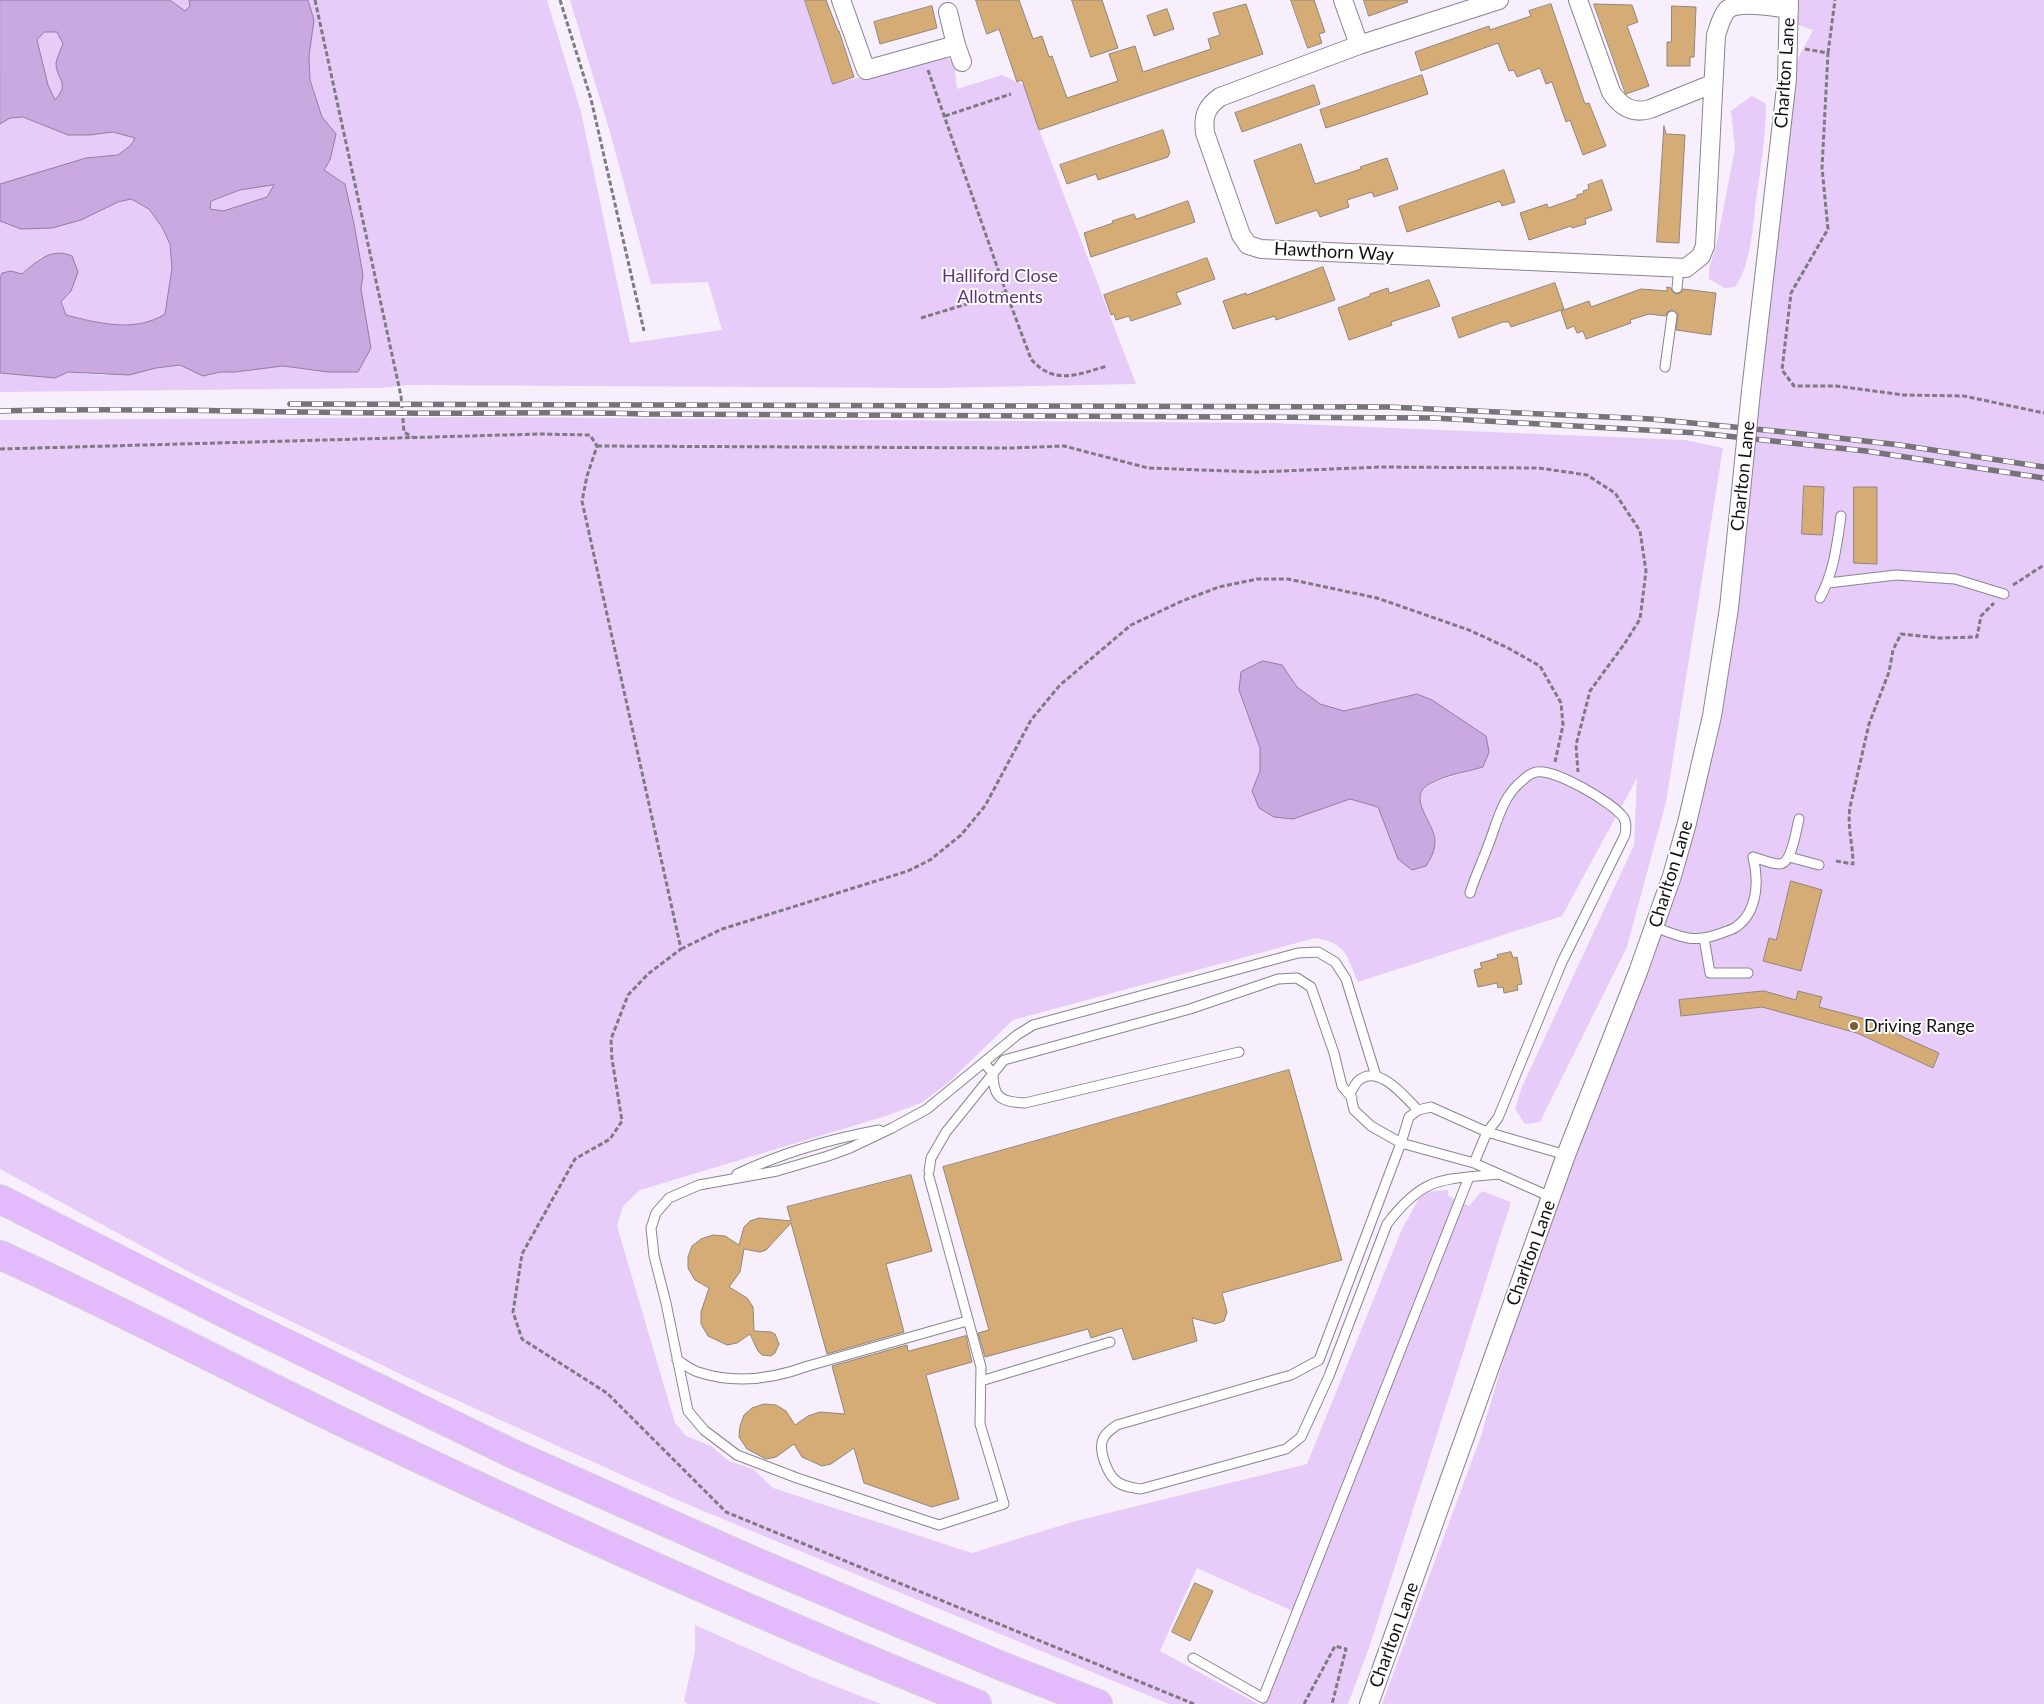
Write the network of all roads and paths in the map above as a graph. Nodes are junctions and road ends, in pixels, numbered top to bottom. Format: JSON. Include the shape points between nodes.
{"nodes":[{"id":1,"x":315,"y":0,"type":"edge"},
{"id":2,"x":560,"y":0,"type":"edge"},
{"id":3,"x":841,"y":0,"type":"edge"},
{"id":4,"x":1343,"y":0,"type":"edge"},
{"id":5,"x":1499,"y":0,"type":"edge"},
{"id":6,"x":1578,"y":0,"type":"edge"},
{"id":7,"x":1835,"y":0,"type":"edge"},
{"id":8,"x":1723,"y":4,"type":"edge"},
{"id":9,"x":1789,"y":4,"type":"edge"},
{"id":10,"x":948,"y":12,"type":"dead end"},
{"id":11,"x":956,"y":45,"type":"junction"},
{"id":12,"x":1359,"y":45,"type":"junction"},
{"id":13,"x":1788,"y":46,"type":"junction"},
{"id":14,"x":1828,"y":53,"type":"junction"},
{"id":15,"x":920,"y":54,"type":"junction"},
{"id":16,"x":962,"y":62,"type":"dead end"},
{"id":17,"x":1712,"y":84,"type":"junction"},
{"id":18,"x":1010,"y":94,"type":"dead end"},
{"id":19,"x":945,"y":116,"type":"junction"},
{"id":20,"x":1679,"y":268,"type":"junction"},
{"id":21,"x":1676,"y":288,"type":"dead end"},
{"id":22,"x":1006,"y":292,"type":"junction"},
{"id":23,"x":1672,"y":316,"type":"dead end"},
{"id":24,"x":921,"y":318,"type":"dead end"},
{"id":25,"x":644,"y":331,"type":"dead end"},
{"id":26,"x":1107,"y":366,"type":"dead end"},
{"id":27,"x":1665,"y":367,"type":"dead end"},
{"id":28,"x":2044,"y":413,"type":"edge"},
{"id":29,"x":413,"y":437,"type":"junction"},
{"id":30,"x":597,"y":446,"type":"junction"},
{"id":31,"x":0,"y":449,"type":"edge"},
{"id":32,"x":1841,"y":516,"type":"dead end"},
{"id":33,"x":1828,"y":583,"type":"junction"},
{"id":34,"x":2004,"y":594,"type":"dead end"},
{"id":35,"x":1820,"y":598,"type":"dead end"},
{"id":36,"x":1981,"y":616,"type":"dead end"},
{"id":37,"x":1550,"y":774,"type":"junction"},
{"id":38,"x":1579,"y":785,"type":"junction"},
{"id":39,"x":1799,"y":819,"type":"dead end"},
{"id":40,"x":1789,"y":858,"type":"junction"},
{"id":41,"x":1836,"y":861,"type":"dead end"},
{"id":42,"x":1819,"y":865,"type":"dead end"},
{"id":43,"x":1470,"y":893,"type":"dead end"},
{"id":44,"x":1655,"y":927,"type":"junction"},
{"id":45,"x":1704,"y":938,"type":"junction"},
{"id":46,"x":681,"y":950,"type":"junction"},
{"id":47,"x":1748,"y":973,"type":"dead end"},
{"id":48,"x":1240,"y":1052,"type":"dead end"},
{"id":49,"x":984,"y":1063,"type":"junction"},
{"id":50,"x":994,"y":1073,"type":"junction"},
{"id":51,"x":1376,"y":1076,"type":"junction"},
{"id":52,"x":1352,"y":1098,"type":"junction"},
{"id":53,"x":1418,"y":1110,"type":"junction"},
{"id":54,"x":892,"y":1128,"type":"junction"},
{"id":55,"x":1488,"y":1132,"type":"junction"},
{"id":56,"x":1401,"y":1143,"type":"junction"},
{"id":57,"x":1566,"y":1155,"type":"junction"},
{"id":58,"x":1474,"y":1163,"type":"junction"},
{"id":59,"x":1499,"y":1174,"type":"junction"},
{"id":60,"x":1469,"y":1177,"type":"junction"},
{"id":61,"x":725,"y":1180,"type":"junction"},
{"id":62,"x":1551,"y":1198,"type":"junction"},
{"id":63,"x":0,"y":1199,"type":"edge"},
{"id":64,"x":0,"y":1255,"type":"edge"},
{"id":65,"x":968,"y":1321,"type":"junction"},
{"id":66,"x":1110,"y":1342,"type":"dead end"},
{"id":67,"x":678,"y":1360,"type":"junction"},
{"id":68,"x":981,"y":1381,"type":"junction"},
{"id":69,"x":1194,"y":1658,"type":"dead end"},
{"id":70,"x":977,"y":1704,"type":"edge"},
{"id":71,"x":1098,"y":1704,"type":"edge"},
{"id":72,"x":1194,"y":1704,"type":"edge"},
{"id":73,"x":1304,"y":1704,"type":"edge"},
{"id":74,"x":1332,"y":1704,"type":"edge"},
{"id":75,"x":1369,"y":1704,"type":"edge"}],
"edges":[{"from":1,"to":29,"type":"path","via":[[401,396],[404,432]]},
{"from":2,"to":25,"type":"path","via":[[591,99]]},
{"from":3,"to":15,"type":"street","via":[[866,70]]},
{"from":4,"to":12,"type":"street"},
{"from":5,"to":12,"type":"street","name":"Hawthorn Way"},
{"from":6,"to":17,"type":"street","via":[[1611,92],[1627,108],[1640,112],[1650,110]]},
{"from":7,"to":14,"type":"path"},
{"from":8,"to":9,"type":"street"},
{"from":8,"to":17,"type":"street","via":[[1716,36]]},
{"from":9,"to":13,"type":"street","name":"Charlton Lane"},
{"from":10,"to":11,"type":"street"},
{"from":11,"to":15,"type":"street"},
{"from":11,"to":16,"type":"street"},
{"from":12,"to":20,"type":"street","name":"Hawthorn Way","via":[[1220,97],[1206,111],[1205,133],[1248,244],[1261,248]]},
{"from":13,"to":14,"type":"path"},
{"from":13,"to":44,"type":"street","name":"Charlton Lane","bridge":true,"via":[[1729,608],[1712,716],[1687,823]]},
{"from":14,"to":28,"type":"path","via":[[1822,168],[1828,229],[1791,293],[1782,370],[1788,380],[1794,386],[1836,386],[1904,395],[1964,396]]},
{"from":15,"to":19,"type":"path"},
{"from":17,"to":20,"type":"street","via":[[1705,246],[1694,263]]},
{"from":18,"to":19,"type":"path"},
{"from":19,"to":22,"type":"path"},
{"from":20,"to":21,"type":"lane"},
{"from":22,"to":24,"type":"path"},
{"from":22,"to":26,"type":"path","via":[[1031,359],[1037,366],[1057,376],[1071,377]]},
{"from":23,"to":27,"type":"lane"},
{"from":29,"to":30,"type":"path","via":[[590,435]]},
{"from":29,"to":31,"type":"path"},
{"from":30,"to":38,"type":"path","via":[[1064,446],[1148,468],[1256,472],[1381,466],[1539,468],[1587,475],[1615,492],[1640,531],[1646,570],[1640,619],[1590,691],[1576,745]]},
{"from":30,"to":46,"type":"path","via":[[582,501]]},
{"from":32,"to":33,"type":"lane"},
{"from":33,"to":34,"type":"lane","via":[[1896,575],[1916,576],[1955,579]]},
{"from":33,"to":35,"type":"lane"},
{"from":36,"to":41,"type":"path","via":[[1977,637],[1901,634],[1869,724],[1850,807],[1848,821],[1853,864]]},
{"from":37,"to":38,"type":"lane"},
{"from":37,"to":43,"type":"lane","via":[[1531,774],[1511,791]]},
{"from":37,"to":46,"type":"path","via":[[1562,726],[1560,703],[1540,666],[1469,630],[1377,598],[1288,579],[1257,579],[1219,587],[1131,625],[1066,680],[1031,720],[985,806],[961,835],[930,860],[908,871],[722,929]]},
{"from":38,"to":55,"type":"lane","via":[[1624,817],[1626,835],[1562,962],[1498,1118]]},
{"from":39,"to":40,"type":"lane"},
{"from":40,"to":42,"type":"lane"},
{"from":40,"to":45,"type":"lane","via":[[1778,864],[1753,857],[1758,874],[1750,910],[1736,926]]},
{"from":44,"to":45,"type":"lane","via":[[1688,938]]},
{"from":44,"to":57,"type":"street","name":"Charlton Lane"},
{"from":45,"to":47,"type":"lane","via":[[1710,973]]},
{"from":46,"to":72,"type":"path","via":[[648,974],[628,995],[611,1039],[622,1121],[610,1139],[574,1159],[522,1254],[513,1312],[522,1339],[607,1393],[726,1512]]},
{"from":48,"to":50,"type":"lane","via":[[1025,1103],[1000,1098],[993,1087]]},
{"from":49,"to":50,"type":"lane"},
{"from":49,"to":51,"type":"lane","via":[[1032,1026],[1298,953],[1318,952],[1335,962],[1346,979]]},
{"from":49,"to":54,"type":"lane","via":[[927,1109]]},
{"from":50,"to":52,"type":"lane","via":[[1004,1060],[1190,1009],[1278,979],[1297,978],[1311,987],[1342,1086]]},
{"from":50,"to":65,"type":"lane","via":[[946,1132],[931,1158],[929,1174]]},
{"from":51,"to":52,"type":"lane","via":[[1359,1080],[1350,1093]]},
{"from":51,"to":53,"type":"lane","via":[[1390,1082]]},
{"from":52,"to":56,"type":"lane","via":[[1354,1110],[1371,1126]]},
{"from":53,"to":55,"type":"lane","via":[[1431,1107]]},
{"from":53,"to":56,"type":"lane","via":[[1409,1117]]},
{"from":54,"to":61,"type":"lane","via":[[828,1156]]},
{"from":54,"to":61,"type":"lane","via":[[844,1136],[763,1162]]},
{"from":55,"to":57,"type":"lane"},
{"from":55,"to":58,"type":"lane"},
{"from":56,"to":58,"type":"lane"},
{"from":56,"to":60,"type":"lane","via":[[1318,1360],[1291,1375],[1117,1425],[1102,1440],[1103,1455],[1115,1480],[1123,1486],[1142,1489],[1286,1449],[1301,1437],[1329,1376],[1387,1224],[1418,1190],[1434,1182]]},
{"from":57,"to":62,"type":"street","name":"Charlton Lane"},
{"from":58,"to":59,"type":"lane"},
{"from":59,"to":60,"type":"lane"},
{"from":59,"to":62,"type":"lane"},
{"from":60,"to":69,"type":"lane","via":[[1263,1698]]},
{"from":61,"to":67,"type":"lane","via":[[699,1185],[669,1198],[656,1213],[651,1228],[654,1256]]},
{"from":62,"to":75,"type":"street","name":"Charlton Lane"},
{"from":63,"to":71,"type":"highway","via":[[511,1454],[751,1560]]},
{"from":64,"to":70,"type":"highway","via":[[548,1519]]},
{"from":65,"to":67,"type":"lane","via":[[786,1374],[756,1379],[697,1372]]},
{"from":65,"to":68,"type":"lane","via":[[981,1366]]},
{"from":66,"to":68,"type":"lane"},
{"from":67,"to":68,"type":"lane","via":[[688,1411],[704,1430],[737,1455],[939,1525],[1004,1504],[980,1424]]},
{"from":73,"to":74,"type":"path","via":[[1335,1646],[1346,1649]]}]}
